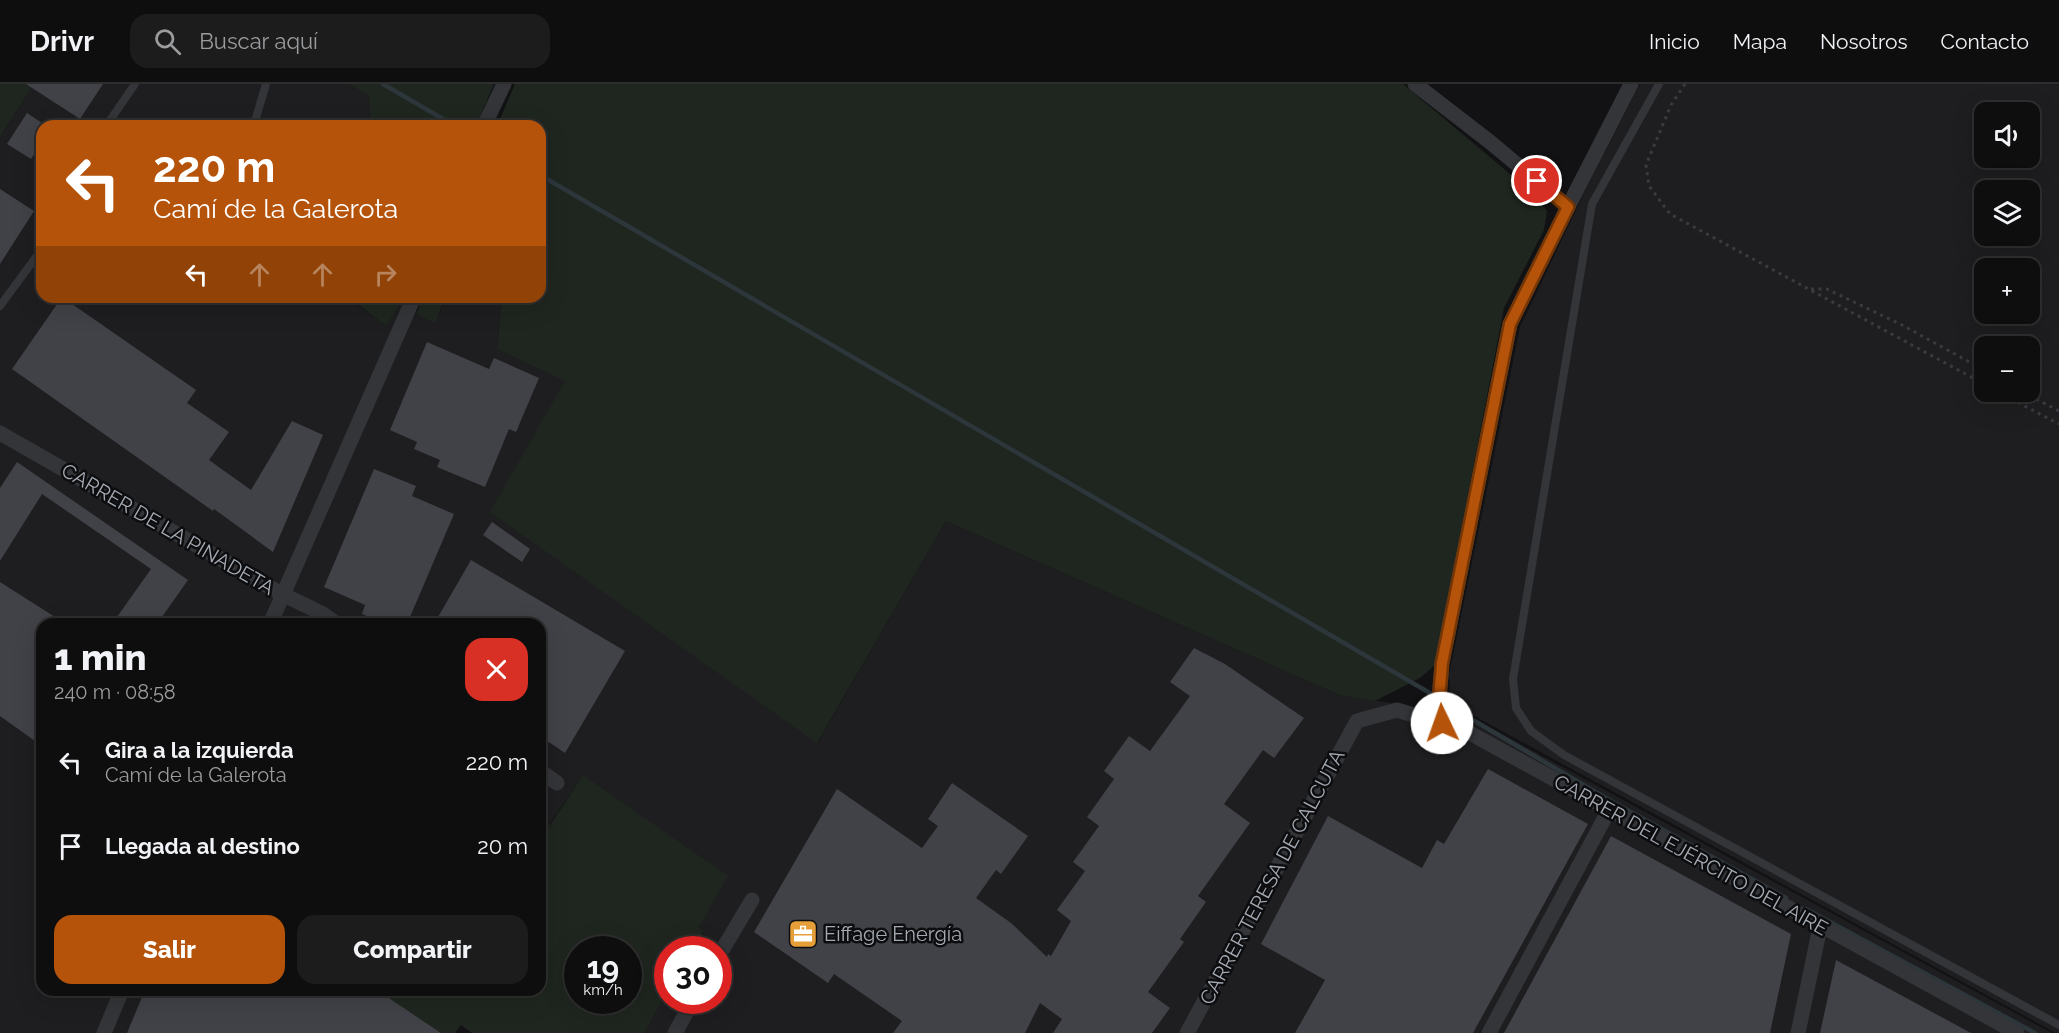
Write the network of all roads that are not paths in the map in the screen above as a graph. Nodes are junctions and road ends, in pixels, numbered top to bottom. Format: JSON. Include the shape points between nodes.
{"nodes":[{"id":1,"x":135,"y":84,"type":"edge"},
{"id":2,"x":266,"y":84,"type":"edge"},
{"id":3,"x":504,"y":84,"type":"edge"},
{"id":4,"x":1415,"y":84,"type":"edge"},
{"id":5,"x":1631,"y":84,"type":"edge"},
{"id":6,"x":1659,"y":84,"type":"edge"},
{"id":7,"x":110,"y":120,"type":"edge"},
{"id":8,"x":255,"y":120,"type":"edge"},
{"id":9,"x":487,"y":120,"type":"edge"},
{"id":10,"x":1568,"y":207,"type":"junction"},
{"id":11,"x":36,"y":257,"type":"edge"},
{"id":12,"x":411,"y":303,"type":"edge"},
{"id":13,"x":0,"y":306,"type":"edge"},
{"id":14,"x":0,"y":433,"type":"edge"},
{"id":15,"x":282,"y":594,"type":"junction"},
{"id":16,"x":272,"y":618,"type":"edge"},
{"id":17,"x":329,"y":618,"type":"edge"},
{"id":18,"x":1357,"y":721,"type":"joint"},
{"id":19,"x":1442,"y":723,"type":"junction"},
{"id":20,"x":546,"y":775,"type":"edge"},
{"id":21,"x":557,"y":783,"type":"dead end"},
{"id":22,"x":1609,"y":810,"type":"junction"},
{"id":23,"x":752,"y":900,"type":"dead end"},
{"id":24,"x":1820,"y":927,"type":"junction"},
{"id":25,"x":731,"y":936,"type":"edge"},
{"id":26,"x":119,"y":996,"type":"edge"},
{"id":27,"x":685,"y":1014,"type":"edge"},
{"id":28,"x":2059,"y":1025,"type":"edge"},
{"id":29,"x":104,"y":1033,"type":"edge"},
{"id":30,"x":675,"y":1033,"type":"edge"},
{"id":31,"x":1187,"y":1033,"type":"edge"},
{"id":32,"x":1489,"y":1033,"type":"edge"},
{"id":33,"x":1798,"y":1033,"type":"edge"},
{"id":34,"x":2017,"y":1033,"type":"edge"}],
"edges":[{"from":1,"to":7,"type":"lane"},
{"from":2,"to":8,"type":"lane"},
{"from":3,"to":9,"type":"street"},
{"from":4,"to":10,"type":"street"},
{"from":5,"to":10,"type":"street"},
{"from":6,"to":28,"type":"lane","via":[[1592,204],[1513,679],[1516,708],[1531,731],[1564,755]]},
{"from":10,"to":19,"type":"street","via":[[1510,324],[1442,663]]},
{"from":11,"to":13,"type":"lane"},
{"from":12,"to":15,"type":"street"},
{"from":14,"to":15,"type":"street","name":"CARRER DE LA PINADETA"},
{"from":15,"to":16,"type":"street"},
{"from":15,"to":17,"type":"street","name":"CARRER DE LA PINADETA"},
{"from":18,"to":19,"type":"street","name":"CARRER DEL EJÉRCITO DEL AIRE","via":[[1397,710]]},
{"from":18,"to":31,"type":"street","name":"CARRER TERESA DE CALCUTA"},
{"from":19,"to":22,"type":"street","name":"CARRER DEL EJÉRCITO DEL AIRE","via":[[1466,731]]},
{"from":20,"to":21,"type":"street"},
{"from":22,"to":24,"type":"street","name":"CARRER DEL EJÉRCITO DEL AIRE"},
{"from":22,"to":32,"type":"street"},
{"from":23,"to":25,"type":"street"},
{"from":24,"to":33,"type":"street"},
{"from":24,"to":34,"type":"street","name":"CARRER DEL EJÉRCITO DEL AIRE"},
{"from":26,"to":29,"type":"street"},
{"from":27,"to":30,"type":"street"}]}
